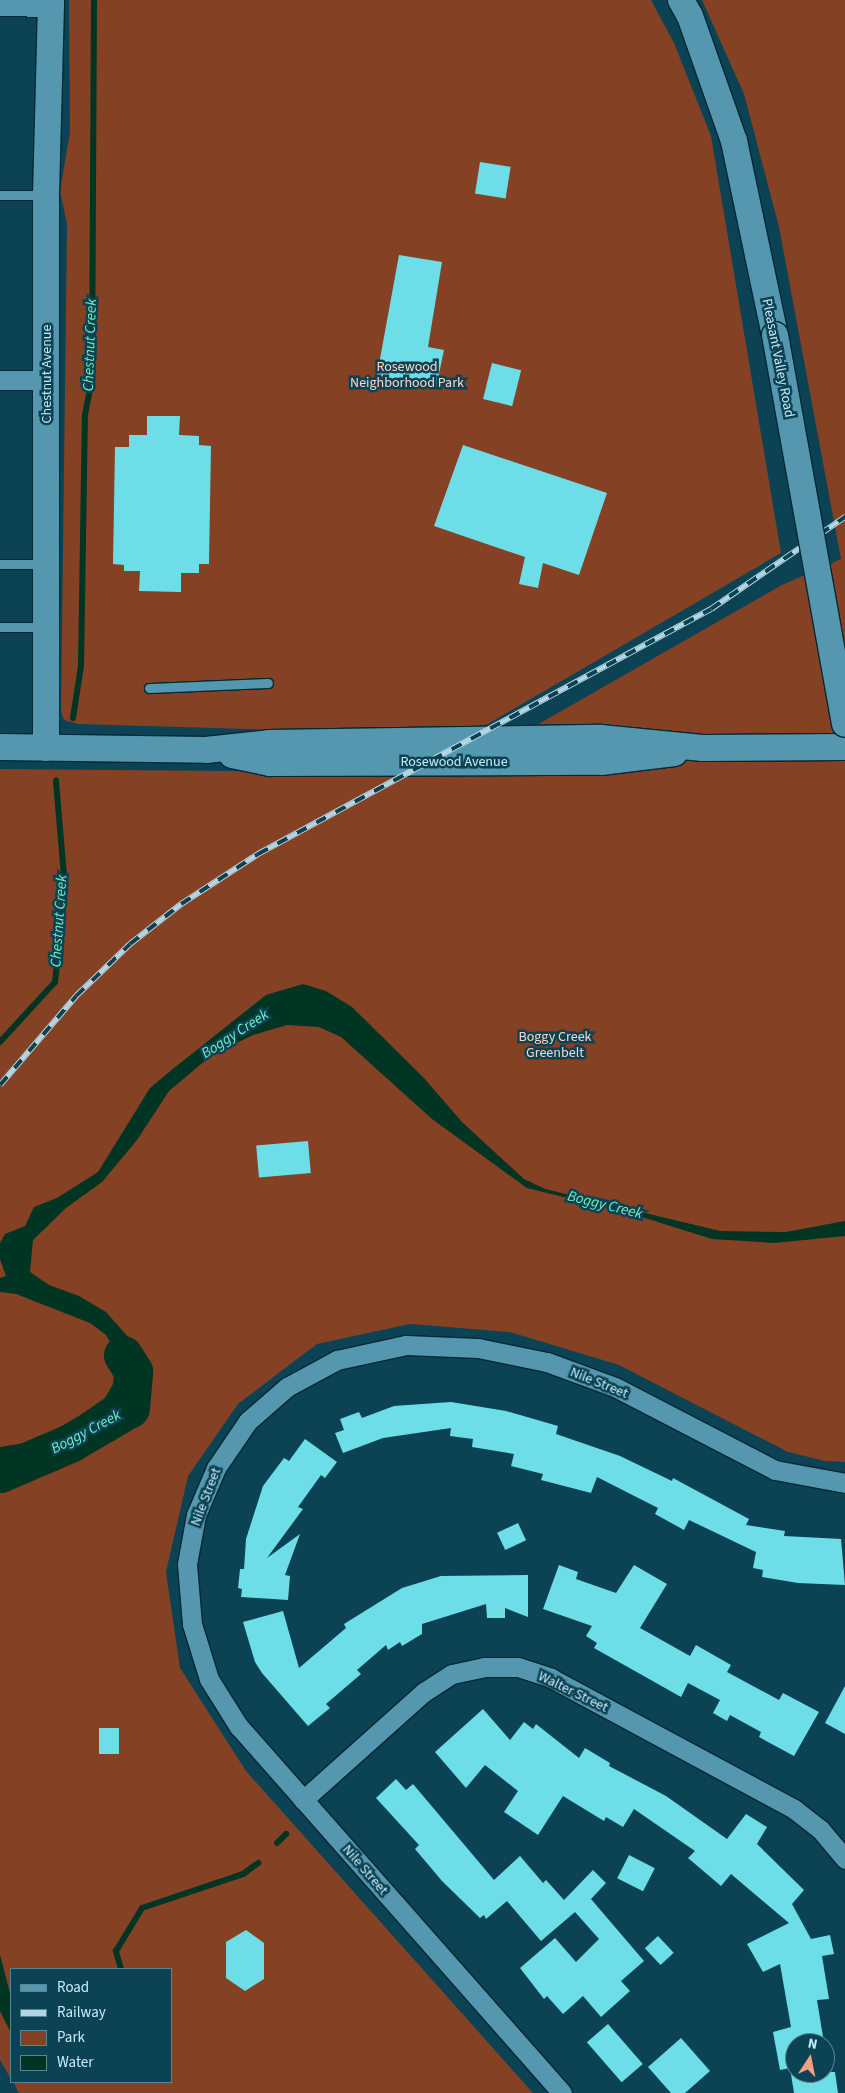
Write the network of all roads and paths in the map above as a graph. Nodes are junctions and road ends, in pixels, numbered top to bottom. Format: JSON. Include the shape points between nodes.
{"nodes":[{"id":1,"x":681,"y":0,"type":"edge"},
{"id":2,"x":51,"y":3,"type":"edge"},
{"id":3,"x":0,"y":6,"type":"edge"},
{"id":4,"x":0,"y":195,"type":"edge"},
{"id":5,"x":46,"y":195,"type":"junction"},
{"id":6,"x":0,"y":380,"type":"edge"},
{"id":7,"x":47,"y":380,"type":"junction"},
{"id":8,"x":0,"y":564,"type":"edge"},
{"id":9,"x":46,"y":564,"type":"junction"},
{"id":10,"x":0,"y":627,"type":"edge"},
{"id":11,"x":45,"y":627,"type":"junction"},
{"id":12,"x":268,"y":683,"type":"dead end"},
{"id":13,"x":149,"y":688,"type":"dead end"},
{"id":14,"x":845,"y":724,"type":"edge"},
{"id":15,"x":845,"y":746,"type":"edge"},
{"id":16,"x":0,"y":747,"type":"edge"},
{"id":17,"x":46,"y":748,"type":"junction"},
{"id":18,"x":845,"y":1483,"type":"edge"},
{"id":19,"x":303,"y":1800,"type":"junction"},
{"id":20,"x":845,"y":1859,"type":"edge"},
{"id":21,"x":562,"y":2093,"type":"edge"}],
"edges":[{"from":1,"to":14,"type":"street","name":"Pleasant Valley Road","bridge":true,"via":[[690,16],[734,141],[775,334]]},
{"from":2,"to":3,"type":"street"},
{"from":2,"to":5,"type":"street","name":"Chestnut Avenue"},
{"from":4,"to":5,"type":"lane"},
{"from":5,"to":7,"type":"street","name":"Chestnut Avenue"},
{"from":6,"to":7,"type":"street"},
{"from":7,"to":9,"type":"street","name":"Chestnut Avenue"},
{"from":8,"to":9,"type":"lane"},
{"from":9,"to":11,"type":"street","name":"Chestnut Avenue"},
{"from":10,"to":11,"type":"lane"},
{"from":11,"to":17,"type":"street","name":"Chestnut Avenue"},
{"from":12,"to":13,"type":"lane"},
{"from":15,"to":17,"type":"street","name":"Rosewood Avenue","via":[[702,748],[624,762],[270,763],[206,750]]},
{"from":16,"to":17,"type":"street","name":"Rosewood Avenue"},
{"from":18,"to":19,"type":"street","name":"Nile Street","via":[[776,1470],[615,1387],[547,1362],[478,1348],[406,1345],[337,1360],[287,1387],[248,1421],[216,1468],[196,1516],[187,1564],[192,1624],[208,1679],[239,1727]]},
{"from":19,"to":20,"type":"street","name":"Walter Street","via":[[424,1692],[452,1674],[484,1667],[518,1668],[551,1678],[794,1809],[820,1829]]},
{"from":19,"to":21,"type":"street","name":"Nile Street"}]}
